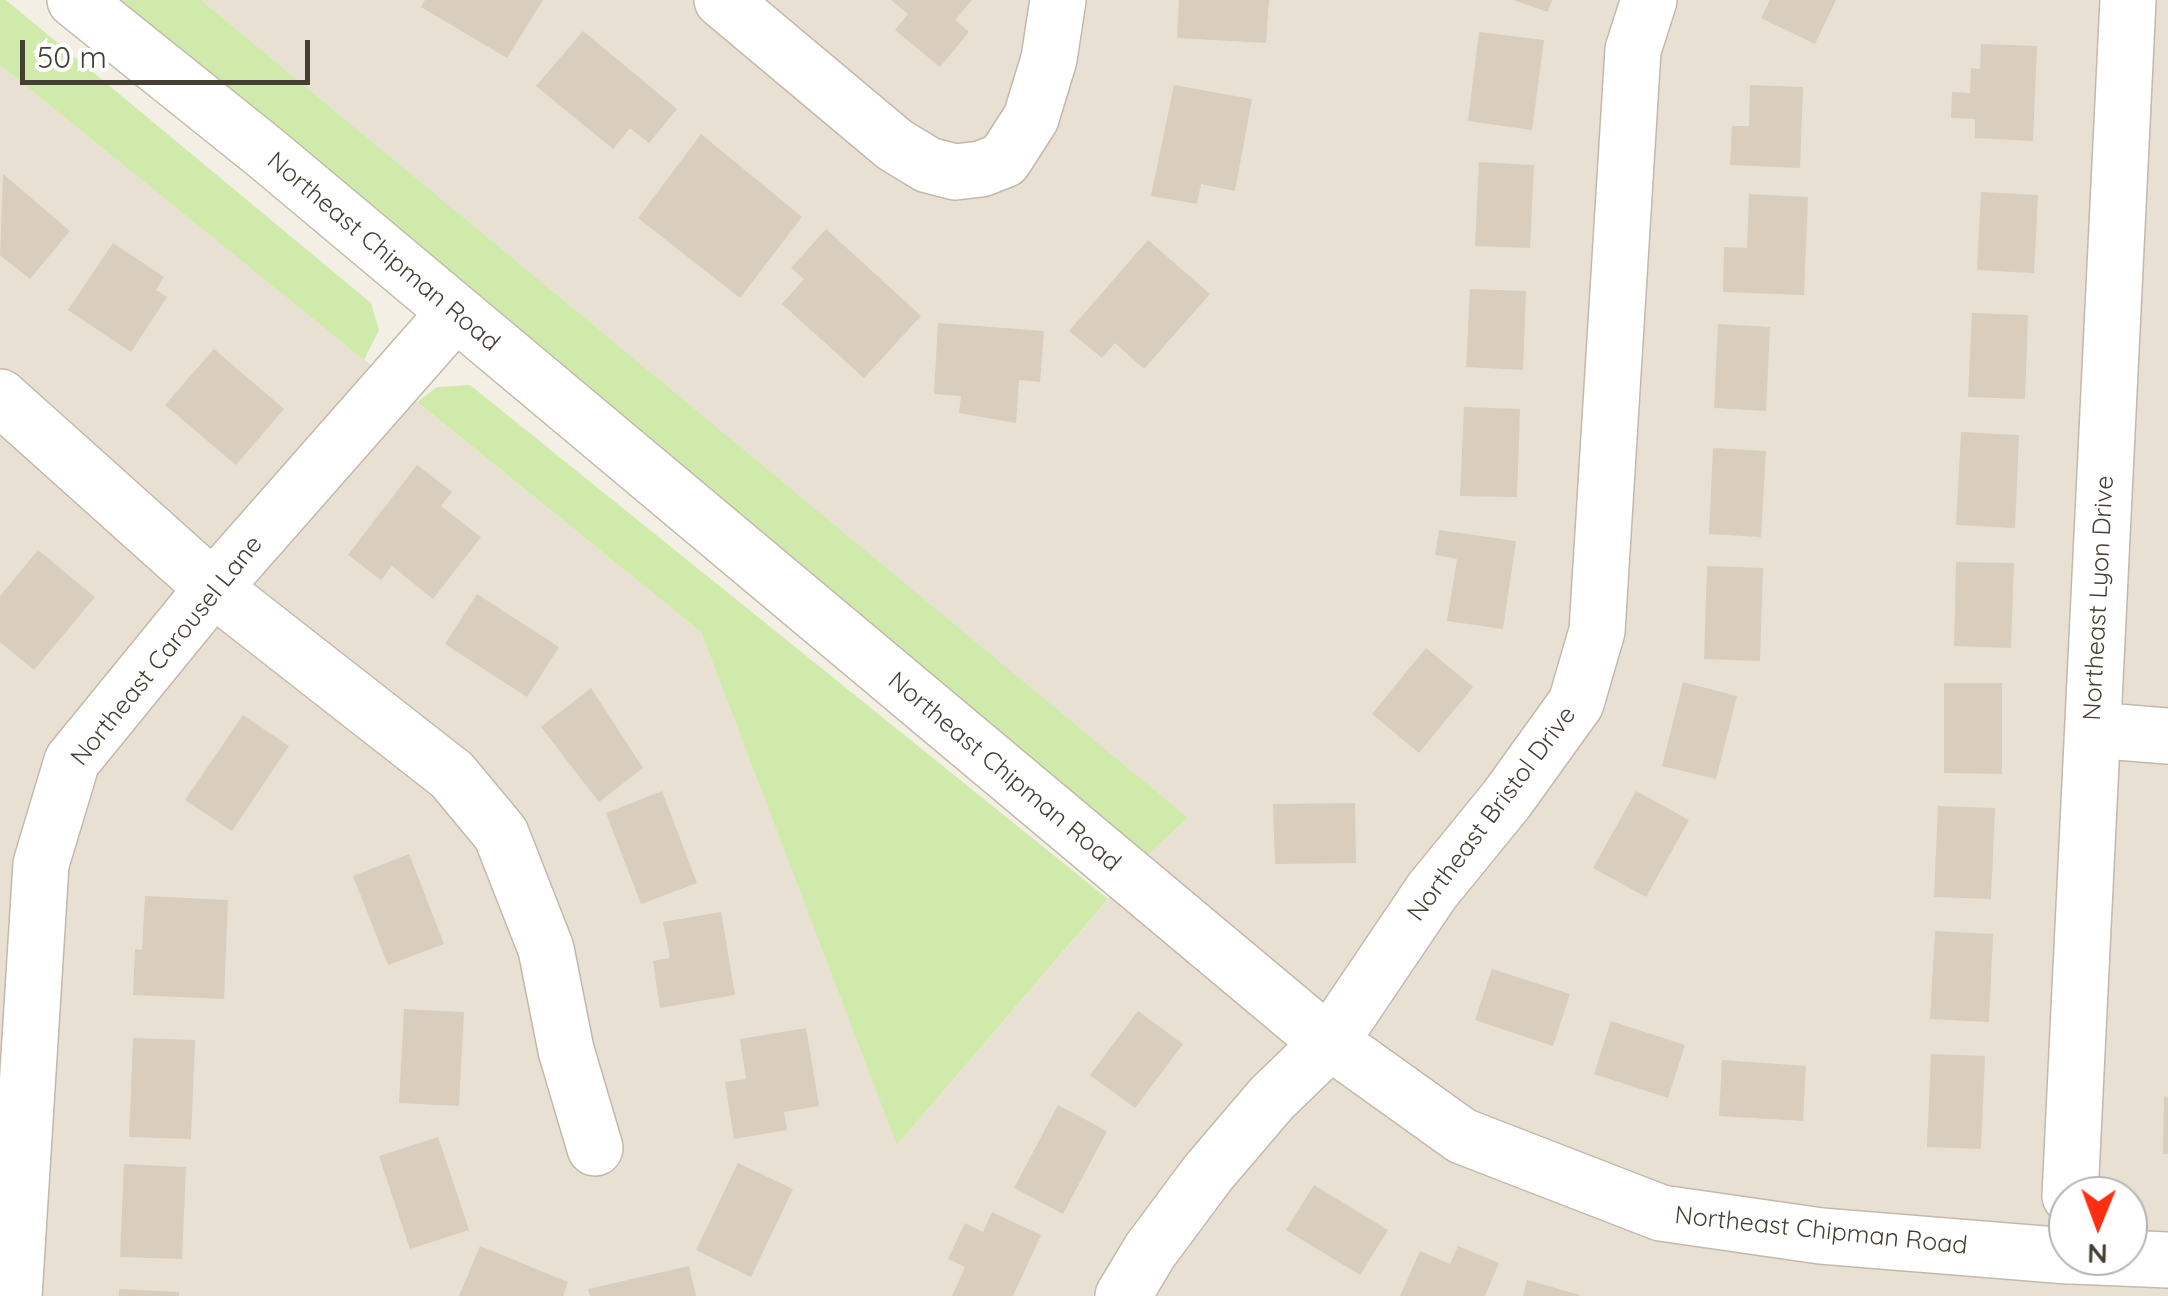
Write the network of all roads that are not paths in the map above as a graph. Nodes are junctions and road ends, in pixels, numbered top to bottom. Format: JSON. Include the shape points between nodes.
{"nodes":[{"id":1,"x":75,"y":0,"type":"edge"},
{"id":2,"x":722,"y":0,"type":"edge"},
{"id":3,"x":1058,"y":0,"type":"edge"},
{"id":4,"x":1649,"y":0,"type":"edge"},
{"id":5,"x":2128,"y":0,"type":"edge"},
{"id":6,"x":455,"y":313,"type":"junction"},
{"id":7,"x":0,"y":397,"type":"edge"},
{"id":8,"x":212,"y":588,"type":"junction"},
{"id":9,"x":2093,"y":730,"type":"junction"},
{"id":10,"x":2168,"y":736,"type":"edge"},
{"id":11,"x":1330,"y":1042,"type":"junction"},
{"id":12,"x":13,"y":1099,"type":"edge"},
{"id":13,"x":596,"y":1148,"type":"dead end"},
{"id":14,"x":2071,"y":1176,"type":"edge"},
{"id":15,"x":2048,"y":1254,"type":"edge"},
{"id":16,"x":14,"y":1296,"type":"edge"},
{"id":17,"x":1124,"y":1296,"type":"edge"}],
"edges":[{"from":1,"to":6,"type":"street","name":"Northeast Chipman Road"},
{"from":2,"to":3,"type":"street","via":[[896,145],[954,172],[1004,160],[1031,118]]},
{"from":4,"to":11,"type":"street","name":"Northeast Bristol Drive","via":[[1634,50],[1597,631],[1586,674],[1564,719],[1432,891]]},
{"from":5,"to":9,"type":"street","name":"Northeast Lyon Drive"},
{"from":6,"to":8,"type":"street","name":"Northeast Carousel Lane"},
{"from":6,"to":11,"type":"street","name":"Northeast Chipman Road"},
{"from":7,"to":8,"type":"street"},
{"from":8,"to":12,"type":"street","name":"Northeast Carousel Lane","via":[[72,762],[41,864]]},
{"from":8,"to":13,"type":"street","via":[[452,775],[501,834],[546,949],[566,1050]]},
{"from":9,"to":10,"type":"street"},
{"from":9,"to":14,"type":"street","name":"Northeast Lyon Drive"},
{"from":11,"to":15,"type":"street","name":"Northeast Chipman Road","via":[[1462,1136],[1660,1213],[1821,1236]]},
{"from":11,"to":17,"type":"street","name":"Northeast Bristol Drive","via":[[1208,1173]]},
{"from":12,"to":16,"type":"street","name":"Northeast Carousel Lane"}]}
